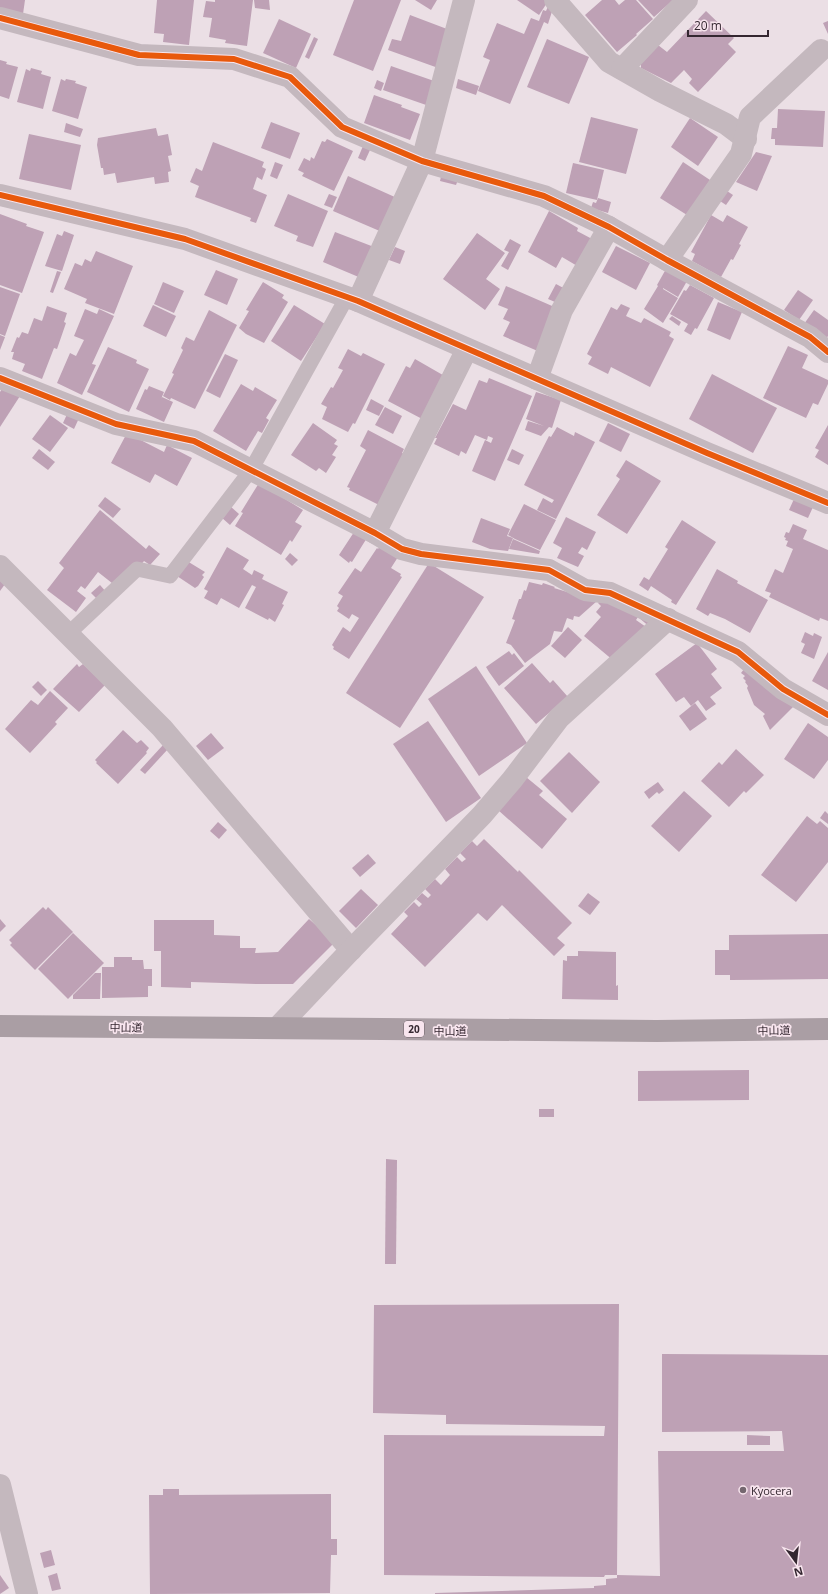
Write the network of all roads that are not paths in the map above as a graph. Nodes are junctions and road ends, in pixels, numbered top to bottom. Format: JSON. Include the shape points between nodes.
{"nodes":[{"id":1,"x":464,"y":0,"type":"edge"},
{"id":2,"x":687,"y":0,"type":"edge"},
{"id":3,"x":557,"y":1,"type":"edge"},
{"id":4,"x":0,"y":18,"type":"edge"},
{"id":5,"x":821,"y":50,"type":"dead end"},
{"id":6,"x":622,"y":70,"type":"junction"},
{"id":7,"x":746,"y":139,"type":"junction"},
{"id":8,"x":422,"y":160,"type":"junction"},
{"id":9,"x":0,"y":195,"type":"edge"},
{"id":10,"x":609,"y":227,"type":"junction"},
{"id":11,"x":667,"y":260,"type":"junction"},
{"id":12,"x":353,"y":299,"type":"junction"},
{"id":13,"x":467,"y":349,"type":"junction"},
{"id":14,"x":828,"y":352,"type":"edge"},
{"id":15,"x":0,"y":378,"type":"edge"},
{"id":16,"x":537,"y":379,"type":"junction"},
{"id":17,"x":251,"y":470,"type":"junction"},
{"id":18,"x":828,"y":504,"type":"edge"},
{"id":19,"x":375,"y":533,"type":"junction"},
{"id":20,"x":0,"y":566,"type":"edge"},
{"id":21,"x":668,"y":619,"type":"junction"},
{"id":22,"x":68,"y":634,"type":"junction"},
{"id":23,"x":828,"y":715,"type":"edge"},
{"id":24,"x":351,"y":950,"type":"junction"},
{"id":25,"x":0,"y":1026,"type":"edge"},
{"id":26,"x":278,"y":1028,"type":"junction"},
{"id":27,"x":828,"y":1030,"type":"edge"},
{"id":28,"x":0,"y":1485,"type":"edge"},
{"id":29,"x":28,"y":1594,"type":"edge"}],
"edges":[{"from":1,"to":8,"type":"street"},
{"from":2,"to":6,"type":"street"},
{"from":3,"to":6,"type":"street","via":[[609,62]]},
{"from":4,"to":8,"type":"street","via":[[139,55],[234,59],[290,77],[342,127]]},
{"from":5,"to":7,"type":"street","via":[[750,117]]},
{"from":6,"to":7,"type":"street","via":[[726,124]]},
{"from":7,"to":11,"type":"street","via":[[741,154]]},
{"from":8,"to":10,"type":"street","via":[[544,196]]},
{"from":8,"to":12,"type":"street"},
{"from":9,"to":12,"type":"street","via":[[185,239]]},
{"from":10,"to":11,"type":"street"},
{"from":10,"to":16,"type":"street","via":[[562,310]]},
{"from":11,"to":14,"type":"street","via":[[810,337]]},
{"from":12,"to":13,"type":"street"},
{"from":12,"to":17,"type":"lane"},
{"from":13,"to":16,"type":"street"},
{"from":13,"to":19,"type":"street"},
{"from":15,"to":17,"type":"street","via":[[116,424],[194,440]]},
{"from":16,"to":18,"type":"street"},
{"from":17,"to":19,"type":"street"},
{"from":17,"to":22,"type":"lane","via":[[170,576],[137,570]]},
{"from":19,"to":21,"type":"street","via":[[402,549],[422,554],[549,570],[585,590],[610,593]]},
{"from":20,"to":22,"type":"street"},
{"from":21,"to":23,"type":"street","via":[[738,652],[783,689]]},
{"from":21,"to":24,"type":"street","via":[[559,718],[482,815]]},
{"from":22,"to":24,"type":"street","via":[[162,728]]},
{"from":24,"to":26,"type":"street"},
{"from":25,"to":26,"type":"highway","name":"中山道","number":"20"},
{"from":26,"to":27,"type":"highway","name":"中山道","number":"20"},
{"from":28,"to":29,"type":"street"}]}
